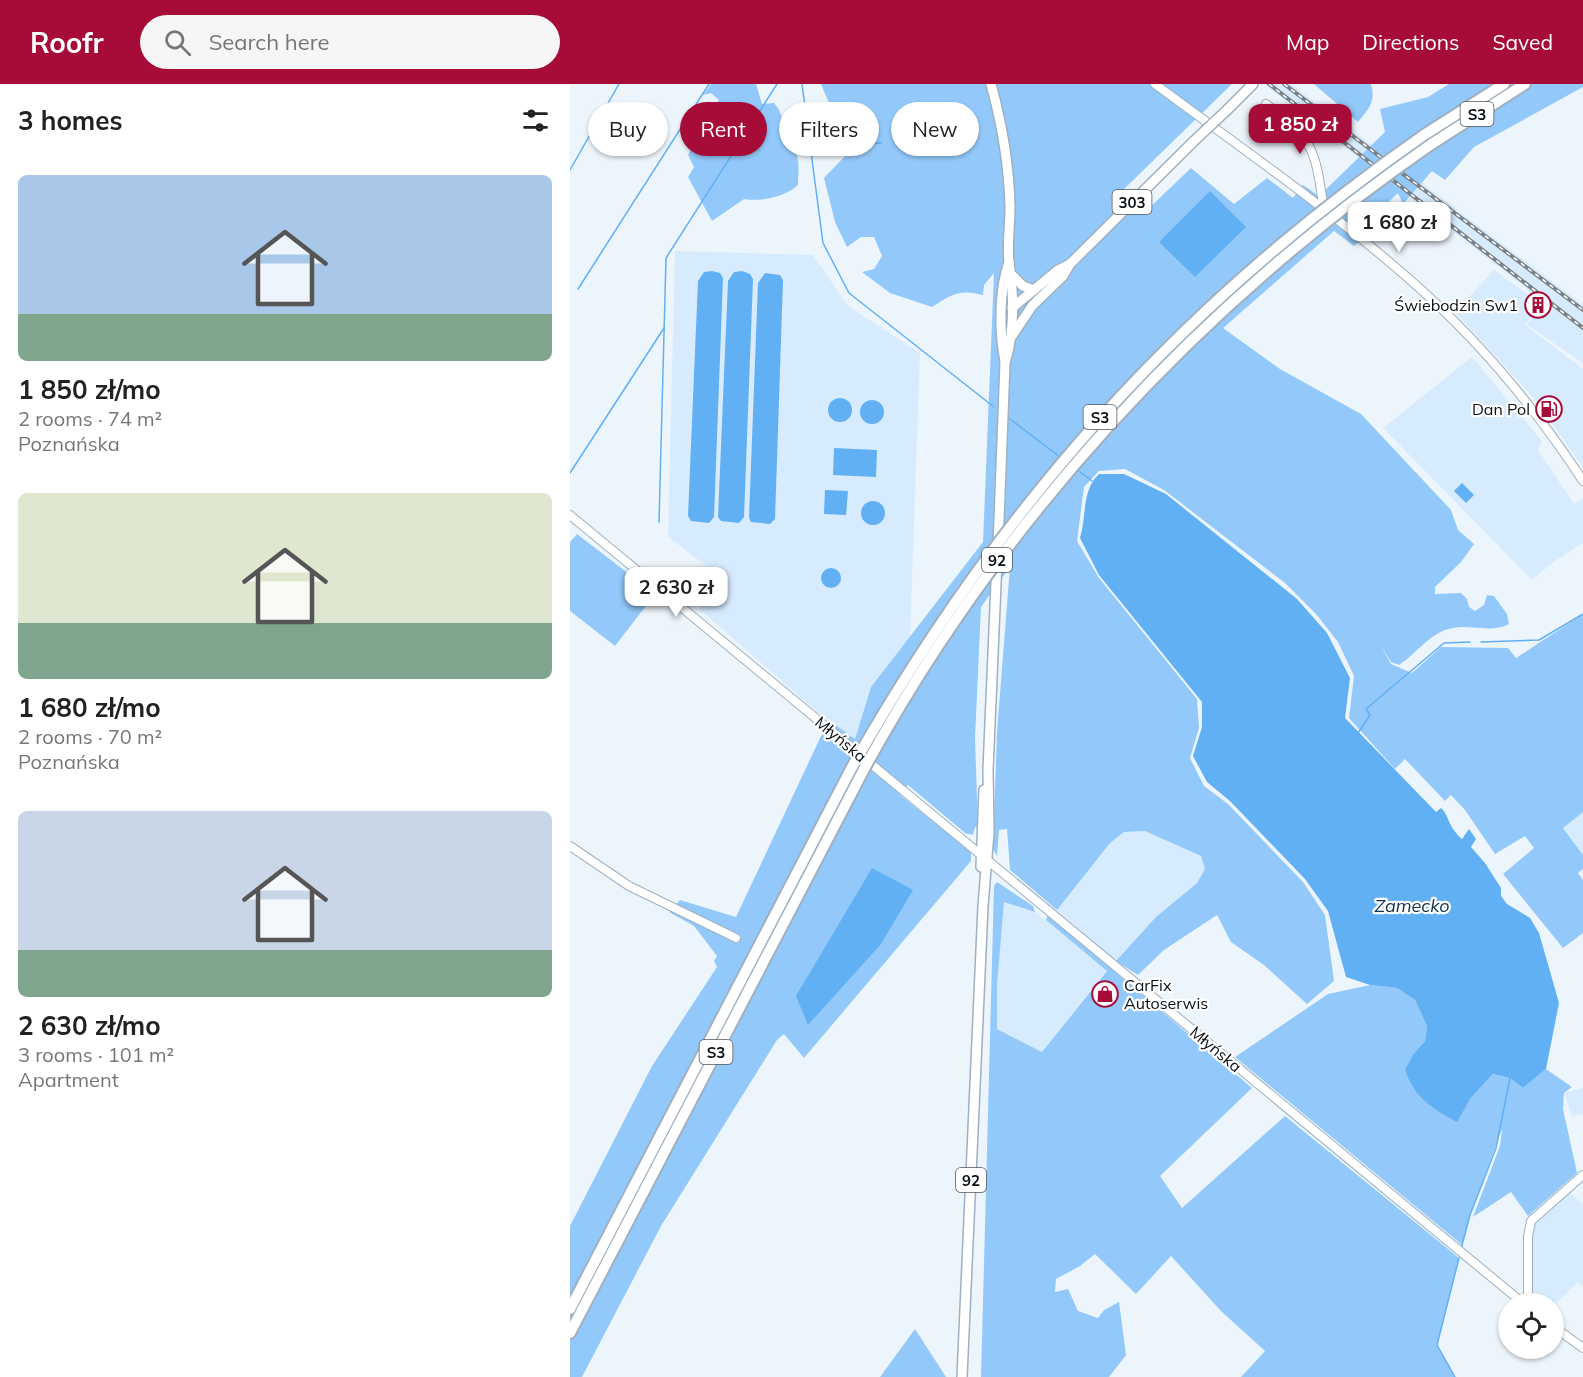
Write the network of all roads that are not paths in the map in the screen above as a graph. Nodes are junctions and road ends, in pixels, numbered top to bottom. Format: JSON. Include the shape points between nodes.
{"nodes":[{"id":1,"x":991,"y":84,"type":"edge"},
{"id":2,"x":1155,"y":84,"type":"edge"},
{"id":3,"x":1253,"y":84,"type":"edge"},
{"id":4,"x":1504,"y":84,"type":"edge"},
{"id":5,"x":1525,"y":84,"type":"edge"},
{"id":6,"x":1266,"y":104,"type":"dead end"},
{"id":7,"x":1427,"y":140,"type":"junction"},
{"id":8,"x":1324,"y":211,"type":"junction"},
{"id":9,"x":1009,"y":262,"type":"junction"},
{"id":10,"x":1070,"y":264,"type":"junction"},
{"id":11,"x":1013,"y":276,"type":"junction"},
{"id":12,"x":1034,"y":290,"type":"junction"},
{"id":13,"x":1032,"y":306,"type":"junction"},
{"id":14,"x":1008,"y":308,"type":"junction"},
{"id":15,"x":1011,"y":338,"type":"junction"},
{"id":16,"x":1005,"y":363,"type":"junction"},
{"id":17,"x":1583,"y":481,"type":"edge"},
{"id":18,"x":570,"y":515,"type":"edge"},
{"id":19,"x":857,"y":769,"type":"junction"},
{"id":20,"x":570,"y":846,"type":"edge"},
{"id":21,"x":984,"y":857,"type":"junction"},
{"id":22,"x":736,"y":938,"type":"dead end"},
{"id":23,"x":1583,"y":1174,"type":"edge"},
{"id":24,"x":1513,"y":1293,"type":"edge"},
{"id":25,"x":1526,"y":1293,"type":"edge"},
{"id":26,"x":570,"y":1309,"type":"edge"},
{"id":27,"x":570,"y":1333,"type":"edge"},
{"id":28,"x":1564,"y":1334,"type":"edge"},
{"id":29,"x":1583,"y":1348,"type":"edge"},
{"id":30,"x":962,"y":1377,"type":"edge"}],
"edges":[{"from":1,"to":9,"type":"main road","number":"92","via":[[1008,173]]},
{"from":2,"to":8,"type":"street"},
{"from":3,"to":10,"type":"main road","number":"303","bridge":true},
{"from":4,"to":7,"type":"highway","number":"S3"},
{"from":5,"to":7,"type":"highway","number":"S3"},
{"from":6,"to":8,"type":"street","via":[[1292,124],[1311,147]]},
{"from":7,"to":19,"type":"highway","number":"S3","bridge":true,"via":[[1258,277],[1102,431],[1030,517],[964,606]]},
{"from":8,"to":17,"type":"street","via":[[1411,280],[1488,357],[1545,424]]},
{"from":9,"to":11,"type":"main road","number":"92"},
{"from":9,"to":14,"type":"main road","number":"92","via":[[1004,276]]},
{"from":10,"to":12,"type":"main road","number":"303"},
{"from":10,"to":13,"type":"main road","number":"303"},
{"from":11,"to":12,"type":"main road"},
{"from":11,"to":14,"type":"main road","number":"92"},
{"from":12,"to":14,"type":"main road","number":"303"},
{"from":13,"to":14,"type":"main road","via":[[1020,311]]},
{"from":13,"to":15,"type":"main road","number":"303"},
{"from":14,"to":15,"type":"main road","number":"92"},
{"from":14,"to":16,"type":"main road","number":"92","via":[[1002,345]]},
{"from":15,"to":16,"type":"main road","number":"92"},
{"from":16,"to":21,"type":"main road","number":"92","via":[[990,791]]},
{"from":18,"to":21,"type":"street","name":"Młyńska"},
{"from":19,"to":26,"type":"highway","number":"S3"},
{"from":19,"to":27,"type":"highway","number":"S3"},
{"from":20,"to":22,"type":"street","via":[[629,886]]},
{"from":21,"to":24,"type":"street","name":"Młyńska"},
{"from":21,"to":30,"type":"main road","number":"92"},
{"from":23,"to":25,"type":"street","via":[[1531,1221]]},
{"from":28,"to":29,"type":"street"}]}
